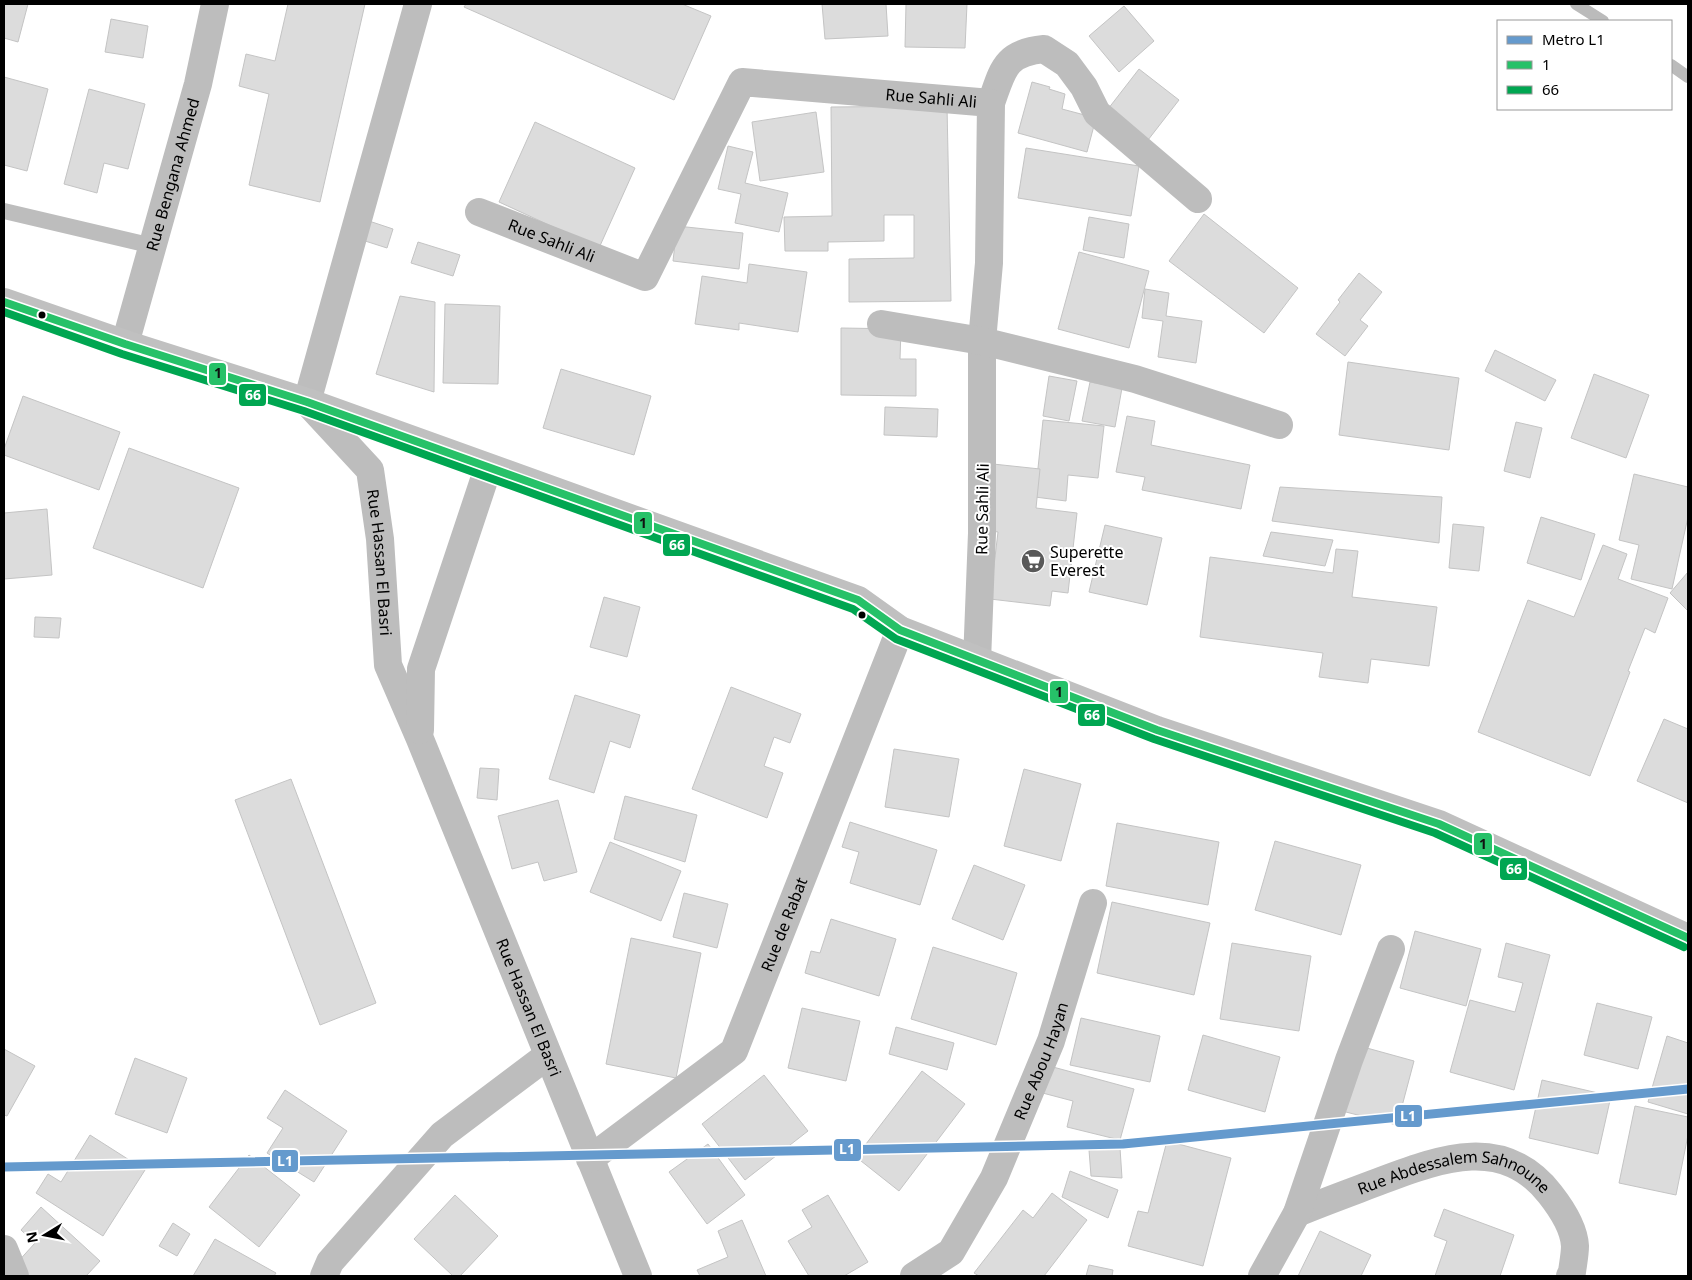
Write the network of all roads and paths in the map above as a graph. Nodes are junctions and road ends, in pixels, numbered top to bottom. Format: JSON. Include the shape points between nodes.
{"nodes":[{"id":1,"x":216,"y":4,"type":"edge"},
{"id":2,"x":418,"y":4,"type":"edge"},
{"id":3,"x":991,"y":104,"type":"junction"},
{"id":4,"x":1198,"y":199,"type":"dead end"},
{"id":5,"x":4,"y":211,"type":"edge"},
{"id":6,"x":479,"y":212,"type":"dead end"},
{"id":7,"x":153,"y":246,"type":"junction"},
{"id":8,"x":4,"y":302,"type":"edge"},
{"id":9,"x":881,"y":324,"type":"dead end"},
{"id":10,"x":982,"y":341,"type":"junction"},
{"id":11,"x":125,"y":344,"type":"junction"},
{"id":12,"x":307,"y":402,"type":"junction"},
{"id":13,"x":1279,"y":425,"type":"dead end"},
{"id":14,"x":488,"y":468,"type":"junction"},
{"id":15,"x":900,"y":630,"type":"junction"},
{"id":16,"x":977,"y":661,"type":"junction"},
{"id":17,"x":420,"y":739,"type":"junction"},
{"id":18,"x":1093,"y":903,"type":"dead end"},
{"id":19,"x":1688,"y":938,"type":"edge"},
{"id":20,"x":1391,"y":950,"type":"dead end"},
{"id":21,"x":547,"y":1056,"type":"junction"},
{"id":22,"x":590,"y":1159,"type":"junction"},
{"id":23,"x":1298,"y":1213,"type":"junction"},
{"id":24,"x":4,"y":1249,"type":"edge"},
{"id":25,"x":14,"y":1276,"type":"edge"},
{"id":26,"x":324,"y":1276,"type":"edge"},
{"id":27,"x":638,"y":1276,"type":"edge"},
{"id":28,"x":914,"y":1276,"type":"edge"},
{"id":29,"x":1262,"y":1276,"type":"edge"},
{"id":30,"x":1570,"y":1276,"type":"edge"}],
"edges":[{"from":1,"to":7,"type":"street","name":"Rue Bengana Ahmed","via":[[198,84]]},
{"from":2,"to":12,"type":"street"},
{"from":3,"to":4,"type":"street","via":[[1003,70],[1012,60],[1027,50],[1044,49],[1067,64],[1097,113]]},
{"from":3,"to":6,"type":"street","name":"Rue Sahli Ali","via":[[742,82],[646,277]]},
{"from":3,"to":10,"type":"street","name":"Rue Sahli Ali","via":[[989,263]]},
{"from":5,"to":7,"type":"lane"},
{"from":7,"to":11,"type":"street","name":"Rue Bengana Ahmed"},
{"from":8,"to":11,"type":"main road"},
{"from":9,"to":10,"type":"street"},
{"from":10,"to":13,"type":"street","via":[[1135,378]]},
{"from":10,"to":16,"type":"street","name":"Rue Sahli Ali","via":[[982,533]]},
{"from":11,"to":12,"type":"main road"},
{"from":12,"to":14,"type":"main road"},
{"from":12,"to":17,"type":"street","name":"Rue Hassan El Basri","via":[[370,470],[380,540],[388,665]]},
{"from":14,"to":15,"type":"main road","via":[[858,600]]},
{"from":14,"to":17,"type":"street","name":"Rue Hassan El Basri","via":[[421,669]]},
{"from":15,"to":16,"type":"main road"},
{"from":15,"to":22,"type":"street","name":"Rue de Rabat","via":[[734,1051]]},
{"from":16,"to":19,"type":"main road","via":[[1156,730],[1439,824]]},
{"from":17,"to":21,"type":"street","name":"Rue Hassan El Basri"},
{"from":18,"to":28,"type":"street","name":"Rue Abou Hayan","via":[[1051,1041],[994,1178],[951,1252]]},
{"from":20,"to":23,"type":"street"},
{"from":21,"to":22,"type":"street","name":"Rue Hassan El Basri"},
{"from":21,"to":26,"type":"street","via":[[442,1135],[330,1262]]},
{"from":22,"to":27,"type":"street","name":"Rue Hassan El Basri"},
{"from":23,"to":29,"type":"street"},
{"from":23,"to":30,"type":"street","name":"Rue Abdessalem Sahnoune","via":[[1444,1160],[1466,1156],[1506,1160],[1525,1169],[1561,1208],[1575,1245]]},
{"from":24,"to":25,"type":"street"}]}
